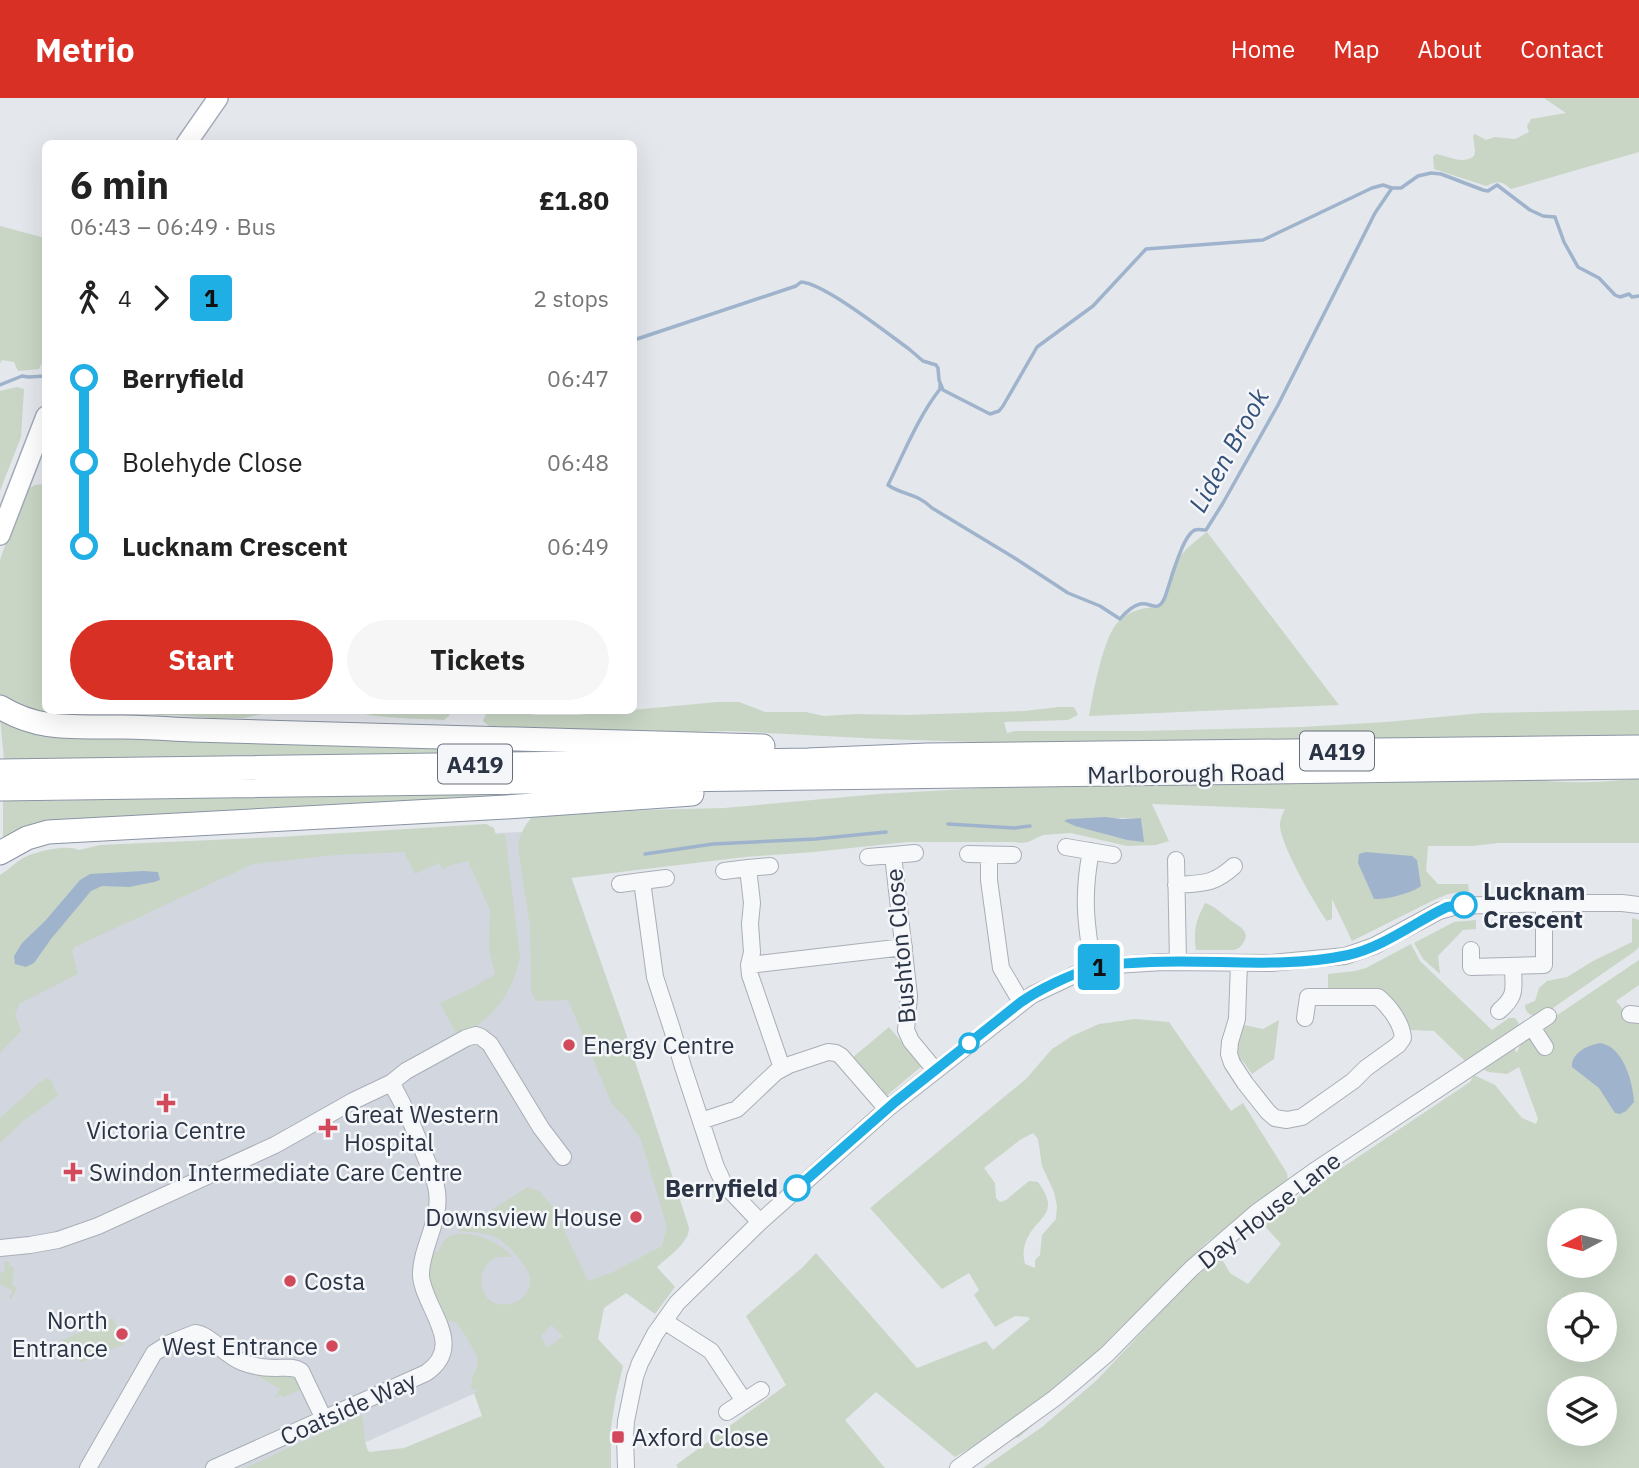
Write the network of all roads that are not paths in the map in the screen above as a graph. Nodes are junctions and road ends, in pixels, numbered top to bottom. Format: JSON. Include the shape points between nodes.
{"nodes":[{"id":1,"x":218,"y":98,"type":"edge"},
{"id":2,"x":189,"y":140,"type":"edge"},
{"id":3,"x":42,"y":426,"type":"edge"},
{"id":4,"x":0,"y":535,"type":"edge"},
{"id":5,"x":0,"y":707,"type":"edge"},
{"id":6,"x":1639,"y":747,"type":"edge"},
{"id":7,"x":927,"y":755,"type":"junction"},
{"id":8,"x":1639,"y":767,"type":"edge"},
{"id":9,"x":0,"y":771,"type":"edge"},
{"id":10,"x":901,"y":777,"type":"junction"},
{"id":11,"x":24,"y":779,"type":"junction"},
{"id":12,"x":0,"y":789,"type":"edge"},
{"id":13,"x":1066,"y":847,"type":"dead end"},
{"id":14,"x":1091,"y":851,"type":"junction"},
{"id":15,"x":0,"y":853,"type":"edge"},
{"id":16,"x":915,"y":853,"type":"dead end"},
{"id":17,"x":968,"y":854,"type":"dead end"},
{"id":18,"x":893,"y":855,"type":"junction"},
{"id":19,"x":1013,"y":855,"type":"dead end"},
{"id":20,"x":1112,"y":855,"type":"dead end"},
{"id":21,"x":868,"y":856,"type":"dead end"},
{"id":22,"x":989,"y":856,"type":"junction"},
{"id":23,"x":1175,"y":860,"type":"dead end"},
{"id":24,"x":770,"y":866,"type":"dead end"},
{"id":25,"x":1234,"y":866,"type":"dead end"},
{"id":26,"x":748,"y":868,"type":"junction"},
{"id":27,"x":724,"y":871,"type":"dead end"},
{"id":28,"x":666,"y":878,"type":"dead end"},
{"id":29,"x":642,"y":881,"type":"junction"},
{"id":30,"x":620,"y":884,"type":"dead end"},
{"id":31,"x":1176,"y":885,"type":"junction"},
{"id":32,"x":1544,"y":903,"type":"junction"},
{"id":33,"x":1639,"y":905,"type":"edge"},
{"id":34,"x":904,"y":947,"type":"junction"},
{"id":35,"x":1471,"y":950,"type":"dead end"},
{"id":36,"x":1178,"y":962,"type":"junction"},
{"id":37,"x":1239,"y":963,"type":"junction"},
{"id":38,"x":749,"y":965,"type":"junction"},
{"id":39,"x":1513,"y":966,"type":"junction"},
{"id":40,"x":1093,"y":968,"type":"junction"},
{"id":41,"x":1021,"y":1002,"type":"junction"},
{"id":42,"x":1499,"y":1011,"type":"dead end"},
{"id":43,"x":1548,"y":1016,"type":"dead end"},
{"id":44,"x":1305,"y":1018,"type":"dead end"},
{"id":45,"x":1532,"y":1027,"type":"junction"},
{"id":46,"x":1545,"y":1047,"type":"dead end"},
{"id":47,"x":782,"y":1068,"type":"junction"},
{"id":48,"x":935,"y":1070,"type":"junction"},
{"id":49,"x":391,"y":1083,"type":"junction"},
{"id":50,"x":887,"y":1109,"type":"junction"},
{"id":51,"x":701,"y":1121,"type":"junction"},
{"id":52,"x":563,"y":1157,"type":"dead end"},
{"id":53,"x":760,"y":1222,"type":"junction"},
{"id":54,"x":0,"y":1248,"type":"edge"},
{"id":55,"x":664,"y":1321,"type":"junction"},
{"id":56,"x":761,"y":1391,"type":"dead end"},
{"id":57,"x":744,"y":1401,"type":"junction"},
{"id":58,"x":727,"y":1412,"type":"dead end"},
{"id":59,"x":324,"y":1419,"type":"junction"},
{"id":60,"x":88,"y":1468,"type":"edge"},
{"id":61,"x":214,"y":1468,"type":"edge"},
{"id":62,"x":626,"y":1468,"type":"edge"},
{"id":63,"x":958,"y":1468,"type":"edge"}],
"edges":[{"from":1,"to":2,"type":"main road"},
{"from":3,"to":4,"type":"main road"},
{"from":5,"to":7,"type":"highway","number":"A419","via":[[50,726]]},
{"from":6,"to":7,"type":"highway","name":"Marlborough Road","number":"A419"},
{"from":7,"to":11,"type":"highway","number":"A419"},
{"from":8,"to":10,"type":"highway","name":"Marlborough Road","number":"A419"},
{"from":9,"to":11,"type":"highway","number":"A419"},
{"from":10,"to":11,"type":"highway","number":"A419"},
{"from":10,"to":15,"type":"highway","number":"A419","via":[[506,807],[48,832]]},
{"from":11,"to":12,"type":"highway","number":"A419"},
{"from":13,"to":14,"type":"street"},
{"from":14,"to":20,"type":"street"},
{"from":14,"to":40,"type":"street","via":[[1085,905]]},
{"from":16,"to":18,"type":"street","name":"Bushton Close"},
{"from":17,"to":22,"type":"street"},
{"from":18,"to":21,"type":"street","name":"Bushton Close"},
{"from":18,"to":34,"type":"street","name":"Bushton Close"},
{"from":19,"to":22,"type":"street"},
{"from":22,"to":41,"type":"street","via":[[1001,968]]},
{"from":23,"to":31,"type":"street"},
{"from":24,"to":26,"type":"street"},
{"from":25,"to":31,"type":"street","via":[[1215,880]]},
{"from":26,"to":27,"type":"street"},
{"from":26,"to":38,"type":"street","via":[[752,904]]},
{"from":28,"to":29,"type":"street"},
{"from":29,"to":30,"type":"street"},
{"from":29,"to":51,"type":"street","via":[[655,977]]},
{"from":31,"to":36,"type":"street"},
{"from":32,"to":33,"type":"street"},
{"from":32,"to":37,"type":"street","via":[[1447,907],[1351,954]]},
{"from":32,"to":39,"type":"street","via":[[1544,965]]},
{"from":34,"to":38,"type":"street"},
{"from":34,"to":48,"type":"street","name":"Bushton Close","via":[[909,996],[906,1034]]},
{"from":35,"to":39,"type":"street","via":[[1471,967]]},
{"from":36,"to":37,"type":"street"},
{"from":36,"to":40,"type":"street"},
{"from":37,"to":44,"type":"street","via":[[1230,1059],[1275,1118],[1302,1117],[1403,1038],[1401,1027],[1378,997],[1308,997]]},
{"from":38,"to":47,"type":"street"},
{"from":39,"to":42,"type":"street","via":[[1512,997]]},
{"from":40,"to":41,"type":"street"},
{"from":41,"to":48,"type":"street"},
{"from":43,"to":45,"type":"street","name":"Day House Lane"},
{"from":45,"to":46,"type":"street"},
{"from":45,"to":63,"type":"street","name":"Day House Lane","via":[[1257,1212],[1079,1378]]},
{"from":47,"to":50,"type":"street","via":[[828,1052],[838,1054]]},
{"from":47,"to":51,"type":"street","via":[[737,1109]]},
{"from":48,"to":50,"type":"street"},
{"from":49,"to":52,"type":"street","via":[[466,1038],[481,1037]]},
{"from":49,"to":54,"type":"street","via":[[251,1157],[98,1226],[51,1242]]},
{"from":49,"to":59,"type":"street","name":"Coatside Way","via":[[436,1186],[437,1212],[421,1279],[443,1333],[443,1346],[435,1366],[426,1373]]},
{"from":50,"to":53,"type":"street"},
{"from":51,"to":53,"type":"street","via":[[724,1184]]},
{"from":53,"to":55,"type":"street","via":[[693,1286]]},
{"from":55,"to":57,"type":"street","via":[[711,1351]]},
{"from":55,"to":62,"type":"street","via":[[635,1377],[626,1420]]},
{"from":56,"to":57,"type":"street"},
{"from":57,"to":58,"type":"street"},
{"from":59,"to":60,"type":"street","via":[[302,1371],[244,1363],[195,1332],[154,1353]]},
{"from":59,"to":61,"type":"street","name":"Coatside Way"}]}
